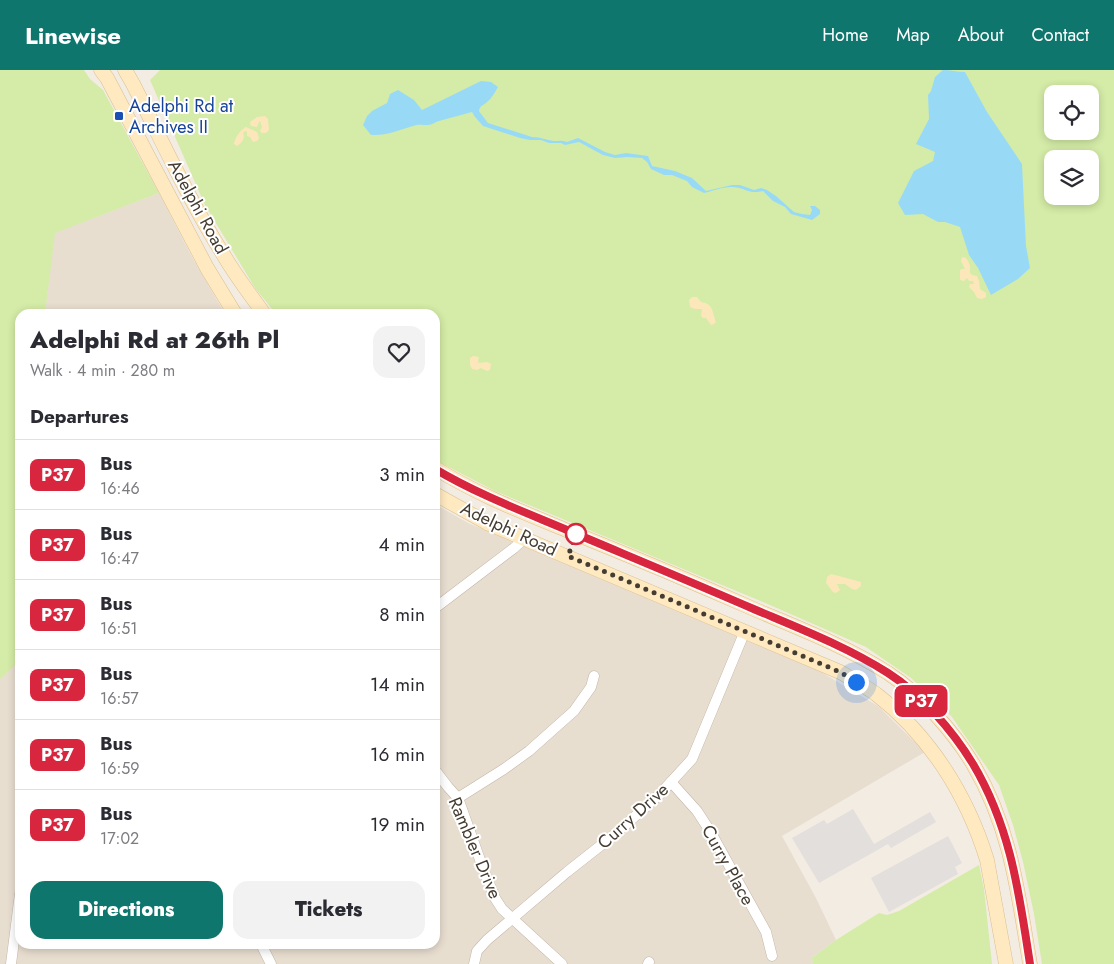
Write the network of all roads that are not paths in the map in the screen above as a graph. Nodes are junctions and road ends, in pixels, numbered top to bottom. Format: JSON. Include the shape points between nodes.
{"nodes":[{"id":1,"x":101,"y":70,"type":"edge"},
{"id":2,"x":125,"y":70,"type":"edge"},
{"id":3,"x":232,"y":309,"type":"edge"},
{"id":4,"x":260,"y":309,"type":"edge"},
{"id":5,"x":440,"y":471,"type":"edge"},
{"id":6,"x":440,"y":497,"type":"edge"},
{"id":7,"x":525,"y":538,"type":"junction"},
{"id":8,"x":440,"y":604,"type":"edge"},
{"id":9,"x":745,"y":631,"type":"junction"},
{"id":10,"x":594,"y":676,"type":"dead end"},
{"id":11,"x":440,"y":777,"type":"edge"},
{"id":12,"x":671,"y":782,"type":"junction"},
{"id":13,"x":458,"y":798,"type":"junction"},
{"id":14,"x":512,"y":919,"type":"junction"},
{"id":15,"x":15,"y":932,"type":"edge"},
{"id":16,"x":264,"y":949,"type":"edge"},
{"id":17,"x":772,"y":956,"type":"dead end"},
{"id":18,"x":10,"y":964,"type":"edge"},
{"id":19,"x":271,"y":964,"type":"edge"},
{"id":20,"x":474,"y":964,"type":"edge"},
{"id":21,"x":562,"y":964,"type":"edge"},
{"id":22,"x":1006,"y":964,"type":"edge"},
{"id":23,"x":1030,"y":964,"type":"edge"}],
"edges":[{"from":1,"to":3,"type":"main road","name":"Adelphi Road"},
{"from":2,"to":4,"type":"main road","name":"Adelphi Road","via":[[217,244]]},
{"from":5,"to":23,"type":"main road","name":"Adelphi Road","via":[[475,491],[819,637],[867,661],[907,687],[964,749],[992,802],[1012,860]]},
{"from":6,"to":7,"type":"main road","name":"Adelphi Road"},
{"from":7,"to":8,"type":"street"},
{"from":7,"to":9,"type":"main road","name":"Adelphi Road"},
{"from":9,"to":12,"type":"street","name":"Curry Drive","via":[[692,759]]},
{"from":9,"to":22,"type":"main road","name":"Adelphi Road","via":[[840,672],[876,694],[910,725],[933,752],[962,796],[982,843]]},
{"from":10,"to":13,"type":"street","via":[[591,687],[574,711],[529,751]]},
{"from":11,"to":13,"type":"street","name":"Rambler Drive"},
{"from":12,"to":14,"type":"street","name":"Curry Drive","via":[[614,835]]},
{"from":12,"to":17,"type":"street","name":"Curry Place","via":[[710,831],[766,932]]},
{"from":13,"to":14,"type":"street","name":"Rambler Drive","via":[[493,892],[502,910]]},
{"from":14,"to":20,"type":"street","name":"Curry Drive","via":[[477,951]]},
{"from":14,"to":21,"type":"street","name":"Rambler Drive"},
{"from":15,"to":18,"type":"street"},
{"from":16,"to":19,"type":"street"}]}
